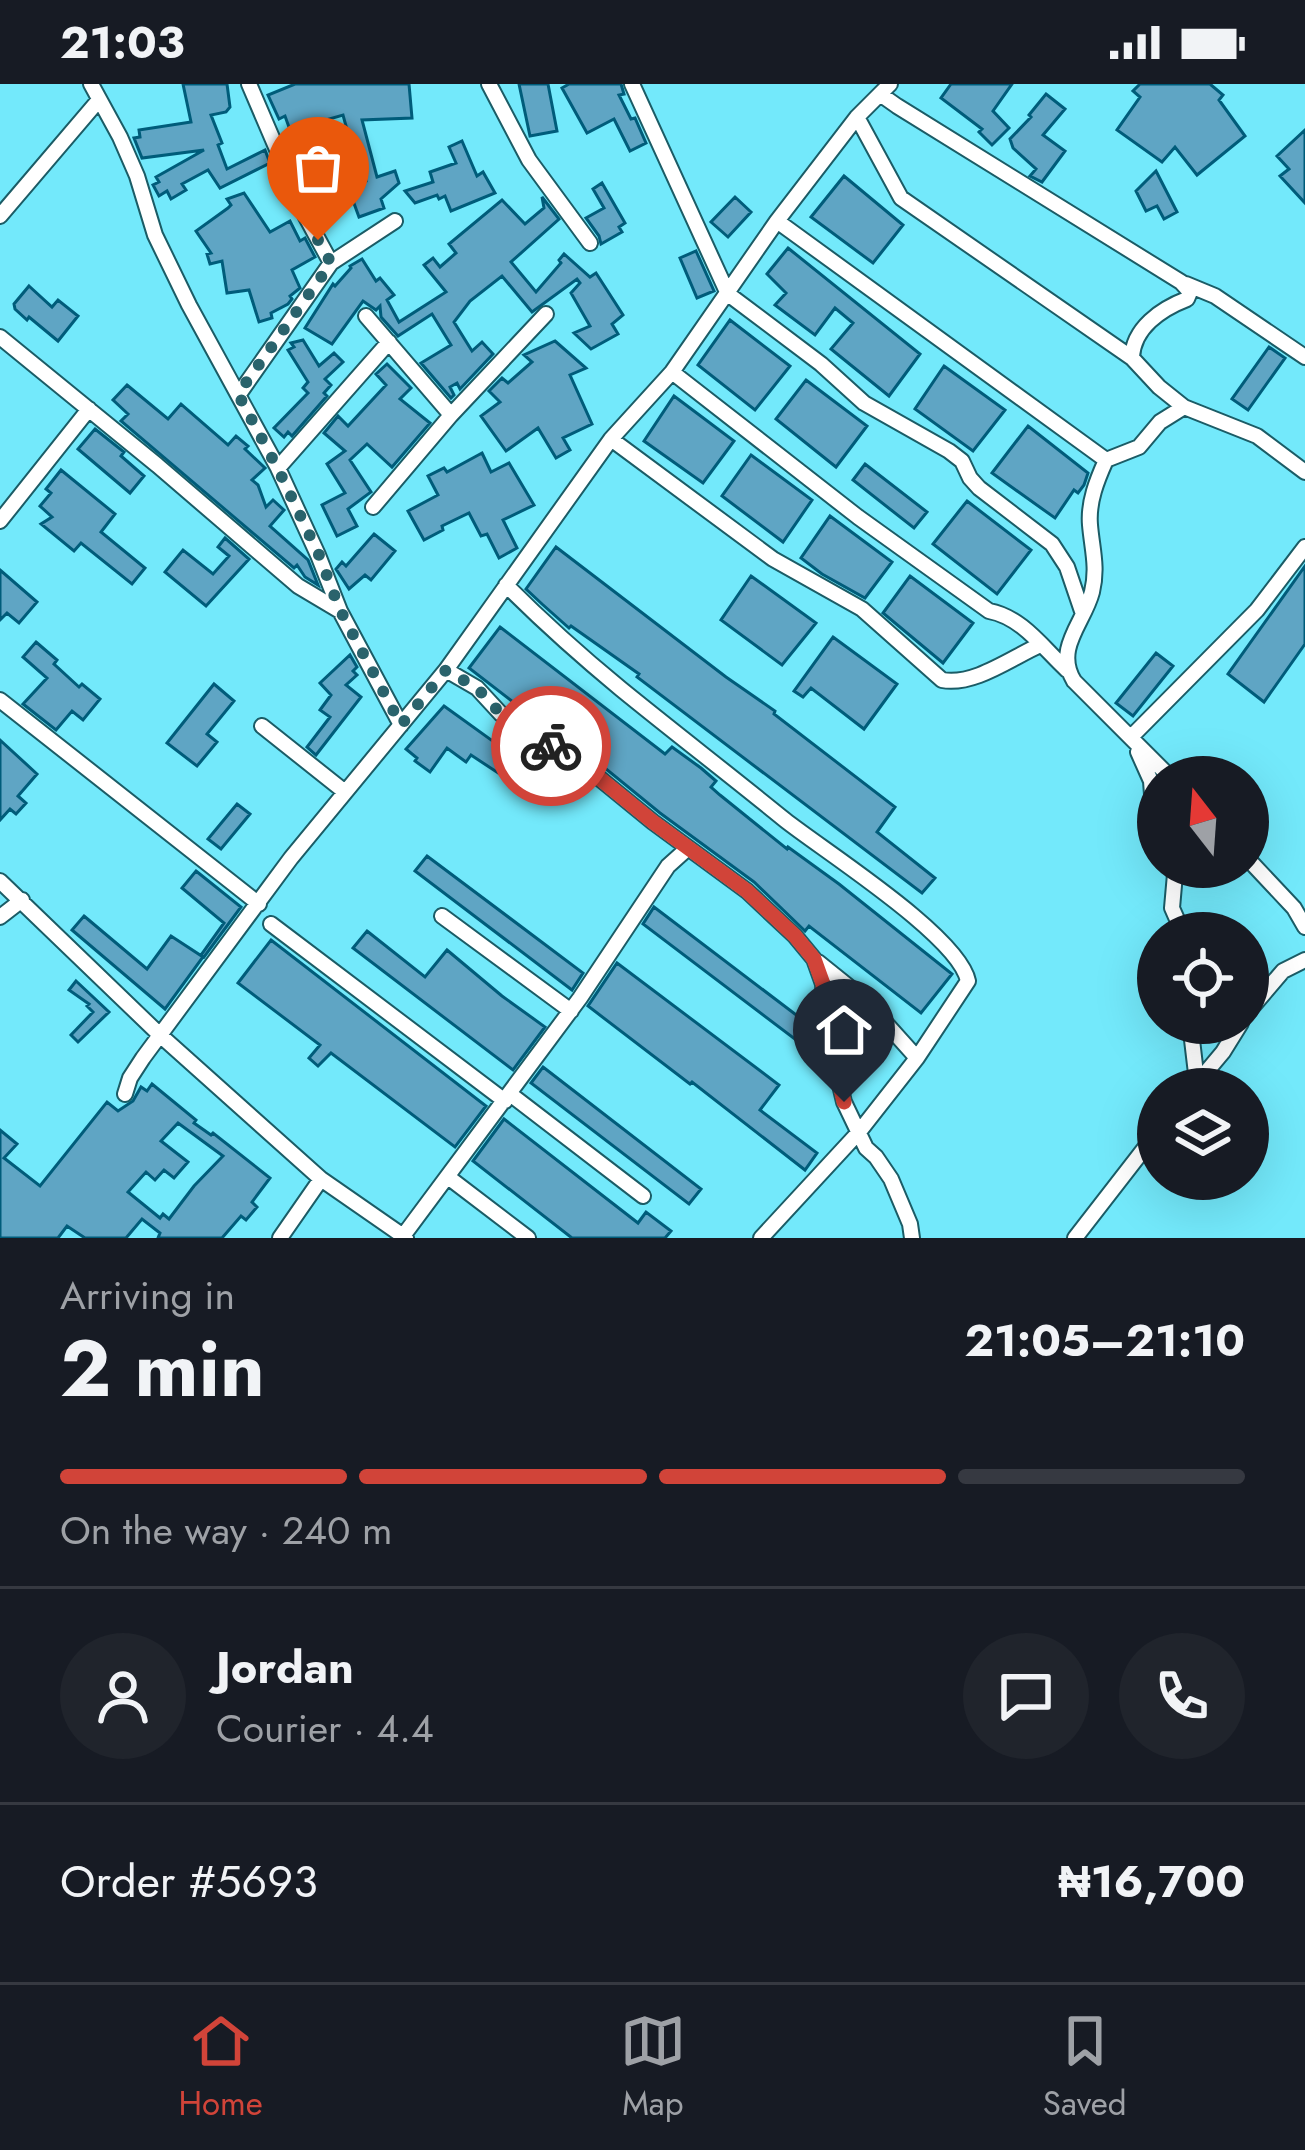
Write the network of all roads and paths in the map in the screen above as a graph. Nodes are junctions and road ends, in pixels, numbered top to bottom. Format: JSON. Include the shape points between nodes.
{"nodes":[{"id":1,"x":91,"y":84,"type":"edge"},
{"id":2,"x":249,"y":84,"type":"edge"},
{"id":3,"x":490,"y":84,"type":"edge"},
{"id":4,"x":632,"y":84,"type":"edge"},
{"id":5,"x":885,"y":89,"type":"edge"},
{"id":6,"x":98,"y":101,"type":"junction"},
{"id":7,"x":857,"y":117,"type":"junction"},
{"id":8,"x":0,"y":216,"type":"edge"},
{"id":9,"x":395,"y":221,"type":"dead end"},
{"id":10,"x":777,"y":221,"type":"junction"},
{"id":11,"x":590,"y":243,"type":"dead end"},
{"id":12,"x":331,"y":263,"type":"junction"},
{"id":13,"x":1181,"y":282,"type":"junction"},
{"id":14,"x":728,"y":294,"type":"junction"},
{"id":15,"x":546,"y":314,"type":"dead end"},
{"id":16,"x":366,"y":316,"type":"dead end"},
{"id":17,"x":0,"y":337,"type":"edge"},
{"id":18,"x":389,"y":342,"type":"junction"},
{"id":19,"x":1305,"y":357,"type":"edge"},
{"id":20,"x":1132,"y":358,"type":"junction"},
{"id":21,"x":672,"y":372,"type":"junction"},
{"id":22,"x":238,"y":394,"type":"junction"},
{"id":23,"x":1184,"y":407,"type":"junction"},
{"id":24,"x":89,"y":409,"type":"junction"},
{"id":25,"x":451,"y":415,"type":"junction"},
{"id":26,"x":611,"y":439,"type":"junction"},
{"id":27,"x":1106,"y":460,"type":"junction"},
{"id":28,"x":278,"y":469,"type":"junction"},
{"id":29,"x":1305,"y":472,"type":"edge"},
{"id":30,"x":373,"y":507,"type":"dead end"},
{"id":31,"x":0,"y":521,"type":"edge"},
{"id":32,"x":1305,"y":547,"type":"edge"},
{"id":33,"x":506,"y":585,"type":"junction"},
{"id":34,"x":340,"y":610,"type":"junction"},
{"id":35,"x":1083,"y":614,"type":"junction"},
{"id":36,"x":1040,"y":645,"type":"junction"},
{"id":37,"x":446,"y":670,"type":"junction"},
{"id":38,"x":1067,"y":670,"type":"junction"},
{"id":39,"x":0,"y":700,"type":"edge"},
{"id":40,"x":401,"y":725,"type":"junction"},
{"id":41,"x":262,"y":726,"type":"dead end"},
{"id":42,"x":1131,"y":737,"type":"junction"},
{"id":43,"x":1139,"y":756,"type":"edge"},
{"id":44,"x":1150,"y":756,"type":"edge"},
{"id":45,"x":345,"y":792,"type":"junction"},
{"id":46,"x":688,"y":848,"type":"junction"},
{"id":47,"x":0,"y":881,"type":"edge"},
{"id":48,"x":1269,"y":881,"type":"edge"},
{"id":49,"x":22,"y":899,"type":"junction"},
{"id":50,"x":259,"y":904,"type":"junction"},
{"id":51,"x":442,"y":916,"type":"dead end"},
{"id":52,"x":0,"y":917,"type":"edge"},
{"id":53,"x":271,"y":924,"type":"dead end"},
{"id":54,"x":1305,"y":927,"type":"edge"},
{"id":55,"x":814,"y":959,"type":"junction"},
{"id":56,"x":1305,"y":960,"type":"edge"},
{"id":57,"x":1269,"y":987,"type":"edge"},
{"id":58,"x":571,"y":1011,"type":"junction"},
{"id":59,"x":160,"y":1035,"type":"junction"},
{"id":60,"x":1228,"y":1044,"type":"edge"},
{"id":61,"x":917,"y":1058,"type":"junction"},
{"id":62,"x":1209,"y":1068,"type":"edge"},
{"id":63,"x":125,"y":1094,"type":"dead end"},
{"id":64,"x":508,"y":1097,"type":"junction"},
{"id":65,"x":859,"y":1132,"type":"junction"},
{"id":66,"x":1137,"y":1158,"type":"edge"},
{"id":67,"x":448,"y":1177,"type":"junction"},
{"id":68,"x":321,"y":1178,"type":"junction"},
{"id":69,"x":643,"y":1196,"type":"dead end"},
{"id":70,"x":405,"y":1237,"type":"edge"},
{"id":71,"x":280,"y":1238,"type":"edge"},
{"id":72,"x":528,"y":1238,"type":"edge"},
{"id":73,"x":761,"y":1238,"type":"edge"},
{"id":74,"x":911,"y":1238,"type":"edge"},
{"id":75,"x":1076,"y":1238,"type":"edge"}],
"edges":[{"from":1,"to":6,"type":"street"},
{"from":2,"to":12,"type":"street"},
{"from":3,"to":11,"type":"street","via":[[529,160]]},
{"from":4,"to":14,"type":"street"},
{"from":5,"to":7,"type":"street"},
{"from":5,"to":13,"type":"street","via":[[957,145]]},
{"from":6,"to":8,"type":"street"},
{"from":6,"to":22,"type":"street","via":[[155,235]]},
{"from":7,"to":10,"type":"street"},
{"from":7,"to":20,"type":"street","via":[[901,198]]},
{"from":9,"to":12,"type":"street"},
{"from":10,"to":14,"type":"street"},
{"from":10,"to":27,"type":"street"},
{"from":12,"to":22,"type":"street"},
{"from":13,"to":19,"type":"street"},
{"from":13,"to":20,"type":"street","via":[[1187,299],[1143,328]]},
{"from":14,"to":21,"type":"street"},
{"from":14,"to":35,"type":"street","via":[[864,403],[962,461],[979,488],[1052,544]]},
{"from":15,"to":25,"type":"street"},
{"from":16,"to":18,"type":"street"},
{"from":17,"to":24,"type":"street"},
{"from":18,"to":25,"type":"street"},
{"from":18,"to":28,"type":"street"},
{"from":20,"to":23,"type":"street"},
{"from":21,"to":26,"type":"street"},
{"from":21,"to":36,"type":"street"},
{"from":22,"to":28,"type":"street"},
{"from":23,"to":27,"type":"street","via":[[1138,447]]},
{"from":23,"to":29,"type":"street","via":[[1257,436]]},
{"from":24,"to":31,"type":"street"},
{"from":24,"to":34,"type":"street","via":[[298,586]]},
{"from":25,"to":30,"type":"street"},
{"from":26,"to":33,"type":"street"},
{"from":26,"to":36,"type":"street","via":[[772,559],[862,609],[942,680],[964,680]]},
{"from":27,"to":35,"type":"street","via":[[1090,506],[1096,568]]},
{"from":28,"to":34,"type":"street"},
{"from":32,"to":42,"type":"street","via":[[1257,610]]},
{"from":33,"to":37,"type":"street"},
{"from":33,"to":61,"type":"street","via":[[564,642],[861,874],[965,966],[968,981]]},
{"from":34,"to":40,"type":"street"},
{"from":35,"to":38,"type":"street","via":[[1067,646]]},
{"from":36,"to":38,"type":"street"},
{"from":37,"to":40,"type":"street"},
{"from":37,"to":46,"type":"street"},
{"from":38,"to":42,"type":"street"},
{"from":39,"to":50,"type":"street"},
{"from":40,"to":45,"type":"street"},
{"from":41,"to":45,"type":"street"},
{"from":42,"to":43,"type":"street"},
{"from":42,"to":44,"type":"street"},
{"from":45,"to":50,"type":"street"},
{"from":46,"to":55,"type":"street","via":[[747,891]]},
{"from":46,"to":58,"type":"street"},
{"from":47,"to":49,"type":"street"},
{"from":48,"to":54,"type":"street"},
{"from":49,"to":52,"type":"street"},
{"from":49,"to":59,"type":"street"},
{"from":50,"to":59,"type":"street"},
{"from":51,"to":58,"type":"street"},
{"from":53,"to":64,"type":"street"},
{"from":55,"to":61,"type":"street"},
{"from":55,"to":65,"type":"street","via":[[844,1102]]},
{"from":56,"to":57,"type":"street"},
{"from":58,"to":64,"type":"street"},
{"from":59,"to":63,"type":"street"},
{"from":59,"to":68,"type":"street"},
{"from":60,"to":62,"type":"street"},
{"from":61,"to":65,"type":"street"},
{"from":64,"to":67,"type":"street"},
{"from":64,"to":69,"type":"street"},
{"from":65,"to":73,"type":"street"},
{"from":65,"to":74,"type":"street","via":[[891,1179]]},
{"from":66,"to":75,"type":"street"},
{"from":67,"to":70,"type":"street"},
{"from":67,"to":72,"type":"street"},
{"from":68,"to":70,"type":"street"},
{"from":68,"to":71,"type":"street"}]}
